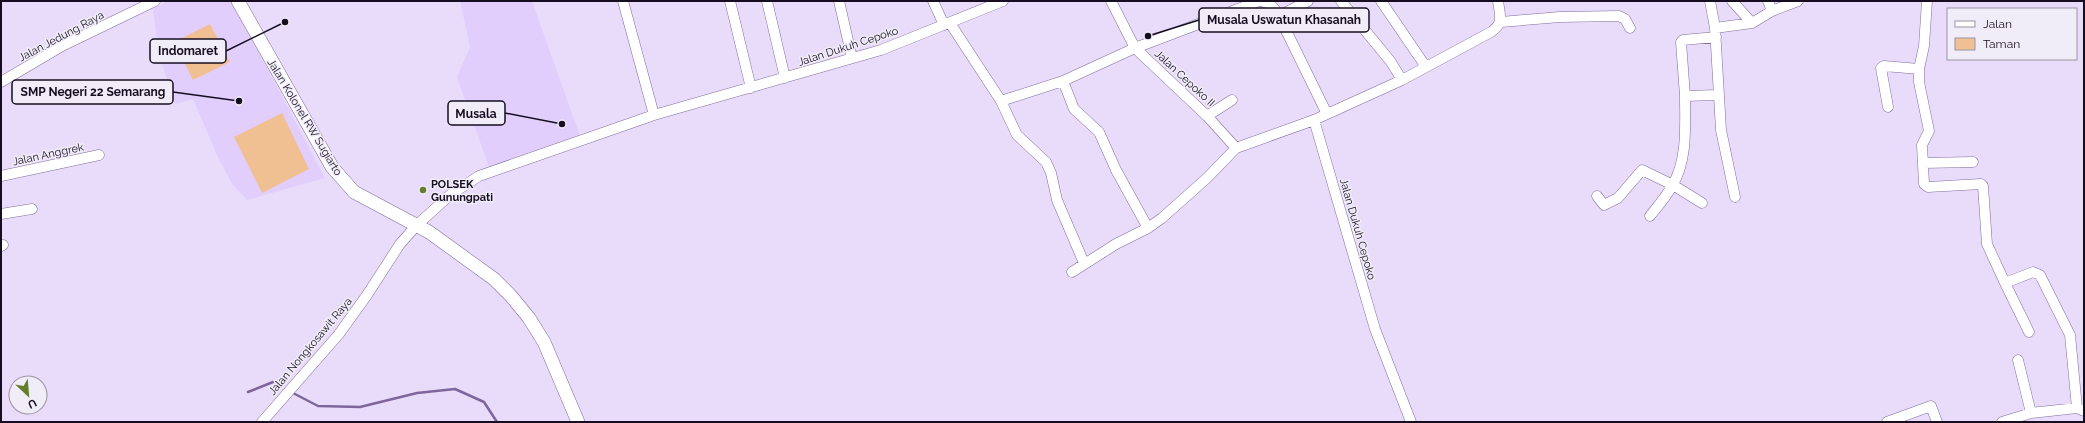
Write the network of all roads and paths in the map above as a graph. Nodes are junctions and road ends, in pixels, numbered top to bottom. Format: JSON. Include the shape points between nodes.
{"nodes":[{"id":1,"x":155,"y":1,"type":"edge"},
{"id":2,"x":238,"y":1,"type":"edge"},
{"id":3,"x":624,"y":1,"type":"edge"},
{"id":4,"x":730,"y":1,"type":"edge"},
{"id":5,"x":767,"y":1,"type":"edge"},
{"id":6,"x":839,"y":1,"type":"edge"},
{"id":7,"x":933,"y":1,"type":"edge"},
{"id":8,"x":1003,"y":1,"type":"edge"},
{"id":9,"x":1111,"y":1,"type":"edge"},
{"id":10,"x":1259,"y":1,"type":"edge"},
{"id":11,"x":1262,"y":1,"type":"edge"},
{"id":12,"x":1308,"y":1,"type":"edge"},
{"id":13,"x":1341,"y":1,"type":"edge"},
{"id":14,"x":1382,"y":1,"type":"edge"},
{"id":15,"x":1498,"y":1,"type":"edge"},
{"id":16,"x":1710,"y":1,"type":"edge"},
{"id":17,"x":1732,"y":1,"type":"edge"},
{"id":18,"x":1768,"y":1,"type":"edge"},
{"id":19,"x":1798,"y":1,"type":"edge"},
{"id":20,"x":1927,"y":1,"type":"edge"},
{"id":21,"x":1772,"y":11,"type":"junction"},
{"id":22,"x":1279,"y":16,"type":"junction"},
{"id":23,"x":1501,"y":22,"type":"junction"},
{"id":24,"x":1752,"y":23,"type":"junction"},
{"id":25,"x":947,"y":24,"type":"junction"},
{"id":26,"x":1630,"y":28,"type":"dead end"},
{"id":27,"x":1715,"y":33,"type":"junction"},
{"id":28,"x":1135,"y":48,"type":"junction"},
{"id":29,"x":852,"y":58,"type":"junction"},
{"id":30,"x":1426,"y":67,"type":"junction"},
{"id":31,"x":1919,"y":68,"type":"junction"},
{"id":32,"x":785,"y":78,"type":"junction"},
{"id":33,"x":1402,"y":80,"type":"junction"},
{"id":34,"x":1063,"y":81,"type":"junction"},
{"id":35,"x":1,"y":82,"type":"edge"},
{"id":36,"x":751,"y":88,"type":"junction"},
{"id":37,"x":1718,"y":95,"type":"junction"},
{"id":38,"x":1685,"y":96,"type":"junction"},
{"id":39,"x":1232,"y":100,"type":"dead end"},
{"id":40,"x":1001,"y":101,"type":"junction"},
{"id":41,"x":1888,"y":107,"type":"dead end"},
{"id":42,"x":1327,"y":114,"type":"junction"},
{"id":43,"x":654,"y":115,"type":"junction"},
{"id":44,"x":1207,"y":116,"type":"junction"},
{"id":45,"x":1314,"y":120,"type":"junction"},
{"id":46,"x":1236,"y":148,"type":"junction"},
{"id":47,"x":99,"y":155,"type":"dead end"},
{"id":48,"x":1973,"y":162,"type":"dead end"},
{"id":49,"x":1923,"y":163,"type":"junction"},
{"id":50,"x":1,"y":174,"type":"edge"},
{"id":51,"x":1673,"y":185,"type":"junction"},
{"id":52,"x":1597,"y":196,"type":"dead end"},
{"id":53,"x":1735,"y":197,"type":"dead end"},
{"id":54,"x":1702,"y":203,"type":"dead end"},
{"id":55,"x":32,"y":209,"type":"dead end"},
{"id":56,"x":1,"y":214,"type":"edge"},
{"id":57,"x":1650,"y":216,"type":"dead end"},
{"id":58,"x":417,"y":225,"type":"junction"},
{"id":59,"x":1148,"y":228,"type":"junction"},
{"id":60,"x":1084,"y":263,"type":"junction"},
{"id":61,"x":1072,"y":272,"type":"dead end"},
{"id":62,"x":2006,"y":283,"type":"junction"},
{"id":63,"x":2029,"y":332,"type":"dead end"},
{"id":64,"x":2018,"y":360,"type":"dead end"},
{"id":65,"x":2081,"y":409,"type":"edge"},
{"id":66,"x":2031,"y":413,"type":"junction"},
{"id":67,"x":262,"y":422,"type":"edge"},
{"id":68,"x":578,"y":422,"type":"edge"},
{"id":69,"x":1411,"y":422,"type":"edge"},
{"id":70,"x":1887,"y":422,"type":"edge"},
{"id":71,"x":1937,"y":422,"type":"edge"},
{"id":72,"x":2002,"y":422,"type":"edge"}],
"edges":[{"from":1,"to":35,"type":"street","name":"Jalan Jedung Raya","via":[[62,46]]},
{"from":2,"to":58,"type":"main road","name":"Jalan Kolonel RW Sugiarto","via":[[332,167],[354,192]]},
{"from":3,"to":43,"type":"street"},
{"from":4,"to":36,"type":"street"},
{"from":5,"to":32,"type":"street"},
{"from":6,"to":29,"type":"street"},
{"from":7,"to":25,"type":"street"},
{"from":8,"to":25,"type":"street","name":"Jalan Dukuh Cepoko"},
{"from":9,"to":28,"type":"street","name":"Jalan Cepoko II"},
{"from":10,"to":28,"type":"street"},
{"from":11,"to":22,"type":"street","via":[[1270,4]]},
{"from":12,"to":22,"type":"street"},
{"from":13,"to":33,"type":"street","via":[[1391,62]]},
{"from":14,"to":30,"type":"street"},
{"from":15,"to":23,"type":"street"},
{"from":16,"to":27,"type":"street"},
{"from":17,"to":24,"type":"street"},
{"from":18,"to":21,"type":"street"},
{"from":19,"to":21,"type":"street"},
{"from":20,"to":31,"type":"street","via":[[1924,46]]},
{"from":21,"to":24,"type":"street"},
{"from":22,"to":42,"type":"street"},
{"from":23,"to":26,"type":"street","via":[[1619,16],[1625,19]]},
{"from":23,"to":30,"type":"street","via":[[1491,32]]},
{"from":24,"to":27,"type":"street"},
{"from":25,"to":29,"type":"street","name":"Jalan Dukuh Cepoko"},
{"from":25,"to":40,"type":"street"},
{"from":27,"to":37,"type":"street"},
{"from":27,"to":38,"type":"street","via":[[1681,42]]},
{"from":28,"to":34,"type":"street"},
{"from":28,"to":44,"type":"street","name":"Jalan Cepoko II"},
{"from":29,"to":32,"type":"street","name":"Jalan Dukuh Cepoko"},
{"from":30,"to":33,"type":"street"},
{"from":31,"to":41,"type":"street","via":[[1882,67]]},
{"from":31,"to":49,"type":"street","via":[[1929,131],[1922,145]]},
{"from":32,"to":36,"type":"street","name":"Jalan Dukuh Cepoko"},
{"from":33,"to":42,"type":"street"},
{"from":34,"to":40,"type":"street"},
{"from":34,"to":59,"type":"street","via":[[1074,109],[1099,132],[1116,170]]},
{"from":36,"to":43,"type":"street","name":"Jalan Dukuh Cepoko"},
{"from":37,"to":38,"type":"street"},
{"from":37,"to":53,"type":"street","via":[[1721,130]]},
{"from":38,"to":51,"type":"street","via":[[1682,165]]},
{"from":39,"to":44,"type":"street"},
{"from":40,"to":60,"type":"street","via":[[1017,135],[1049,167],[1057,200]]},
{"from":42,"to":45,"type":"street"},
{"from":43,"to":58,"type":"street","name":"Jalan Dukuh Cepoko","via":[[479,176],[450,194]]},
{"from":44,"to":46,"type":"street","name":"Jalan Cepoko II"},
{"from":45,"to":46,"type":"street"},
{"from":45,"to":69,"type":"street","name":"Jalan Dukuh Cepoko","via":[[1375,329]]},
{"from":46,"to":59,"type":"street","via":[[1207,178]]},
{"from":47,"to":50,"type":"street","name":"Jalan Anggrek"},
{"from":48,"to":49,"type":"street"},
{"from":49,"to":62,"type":"street","via":[[1925,186],[1983,186],[1987,244]]},
{"from":51,"to":52,"type":"street","via":[[1642,170],[1612,202],[1604,205]]},
{"from":51,"to":54,"type":"street"},
{"from":51,"to":57,"type":"street"},
{"from":55,"to":56,"type":"street"},
{"from":58,"to":67,"type":"street","name":"Jalan Nongkosawit Raya","via":[[400,244],[339,334]]},
{"from":58,"to":68,"type":"main road","name":"Jalan Kolonel RW Sugiarto","via":[[494,279],[529,318],[544,342]]},
{"from":59,"to":60,"type":"street"},
{"from":60,"to":61,"type":"street"},
{"from":62,"to":63,"type":"street"},
{"from":62,"to":65,"type":"street","via":[[2033,272],[2040,275],[2070,335]]},
{"from":64,"to":66,"type":"street"},
{"from":65,"to":66,"type":"street"},
{"from":66,"to":72,"type":"street"},
{"from":70,"to":71,"type":"street","via":[[1931,406]]}]}
